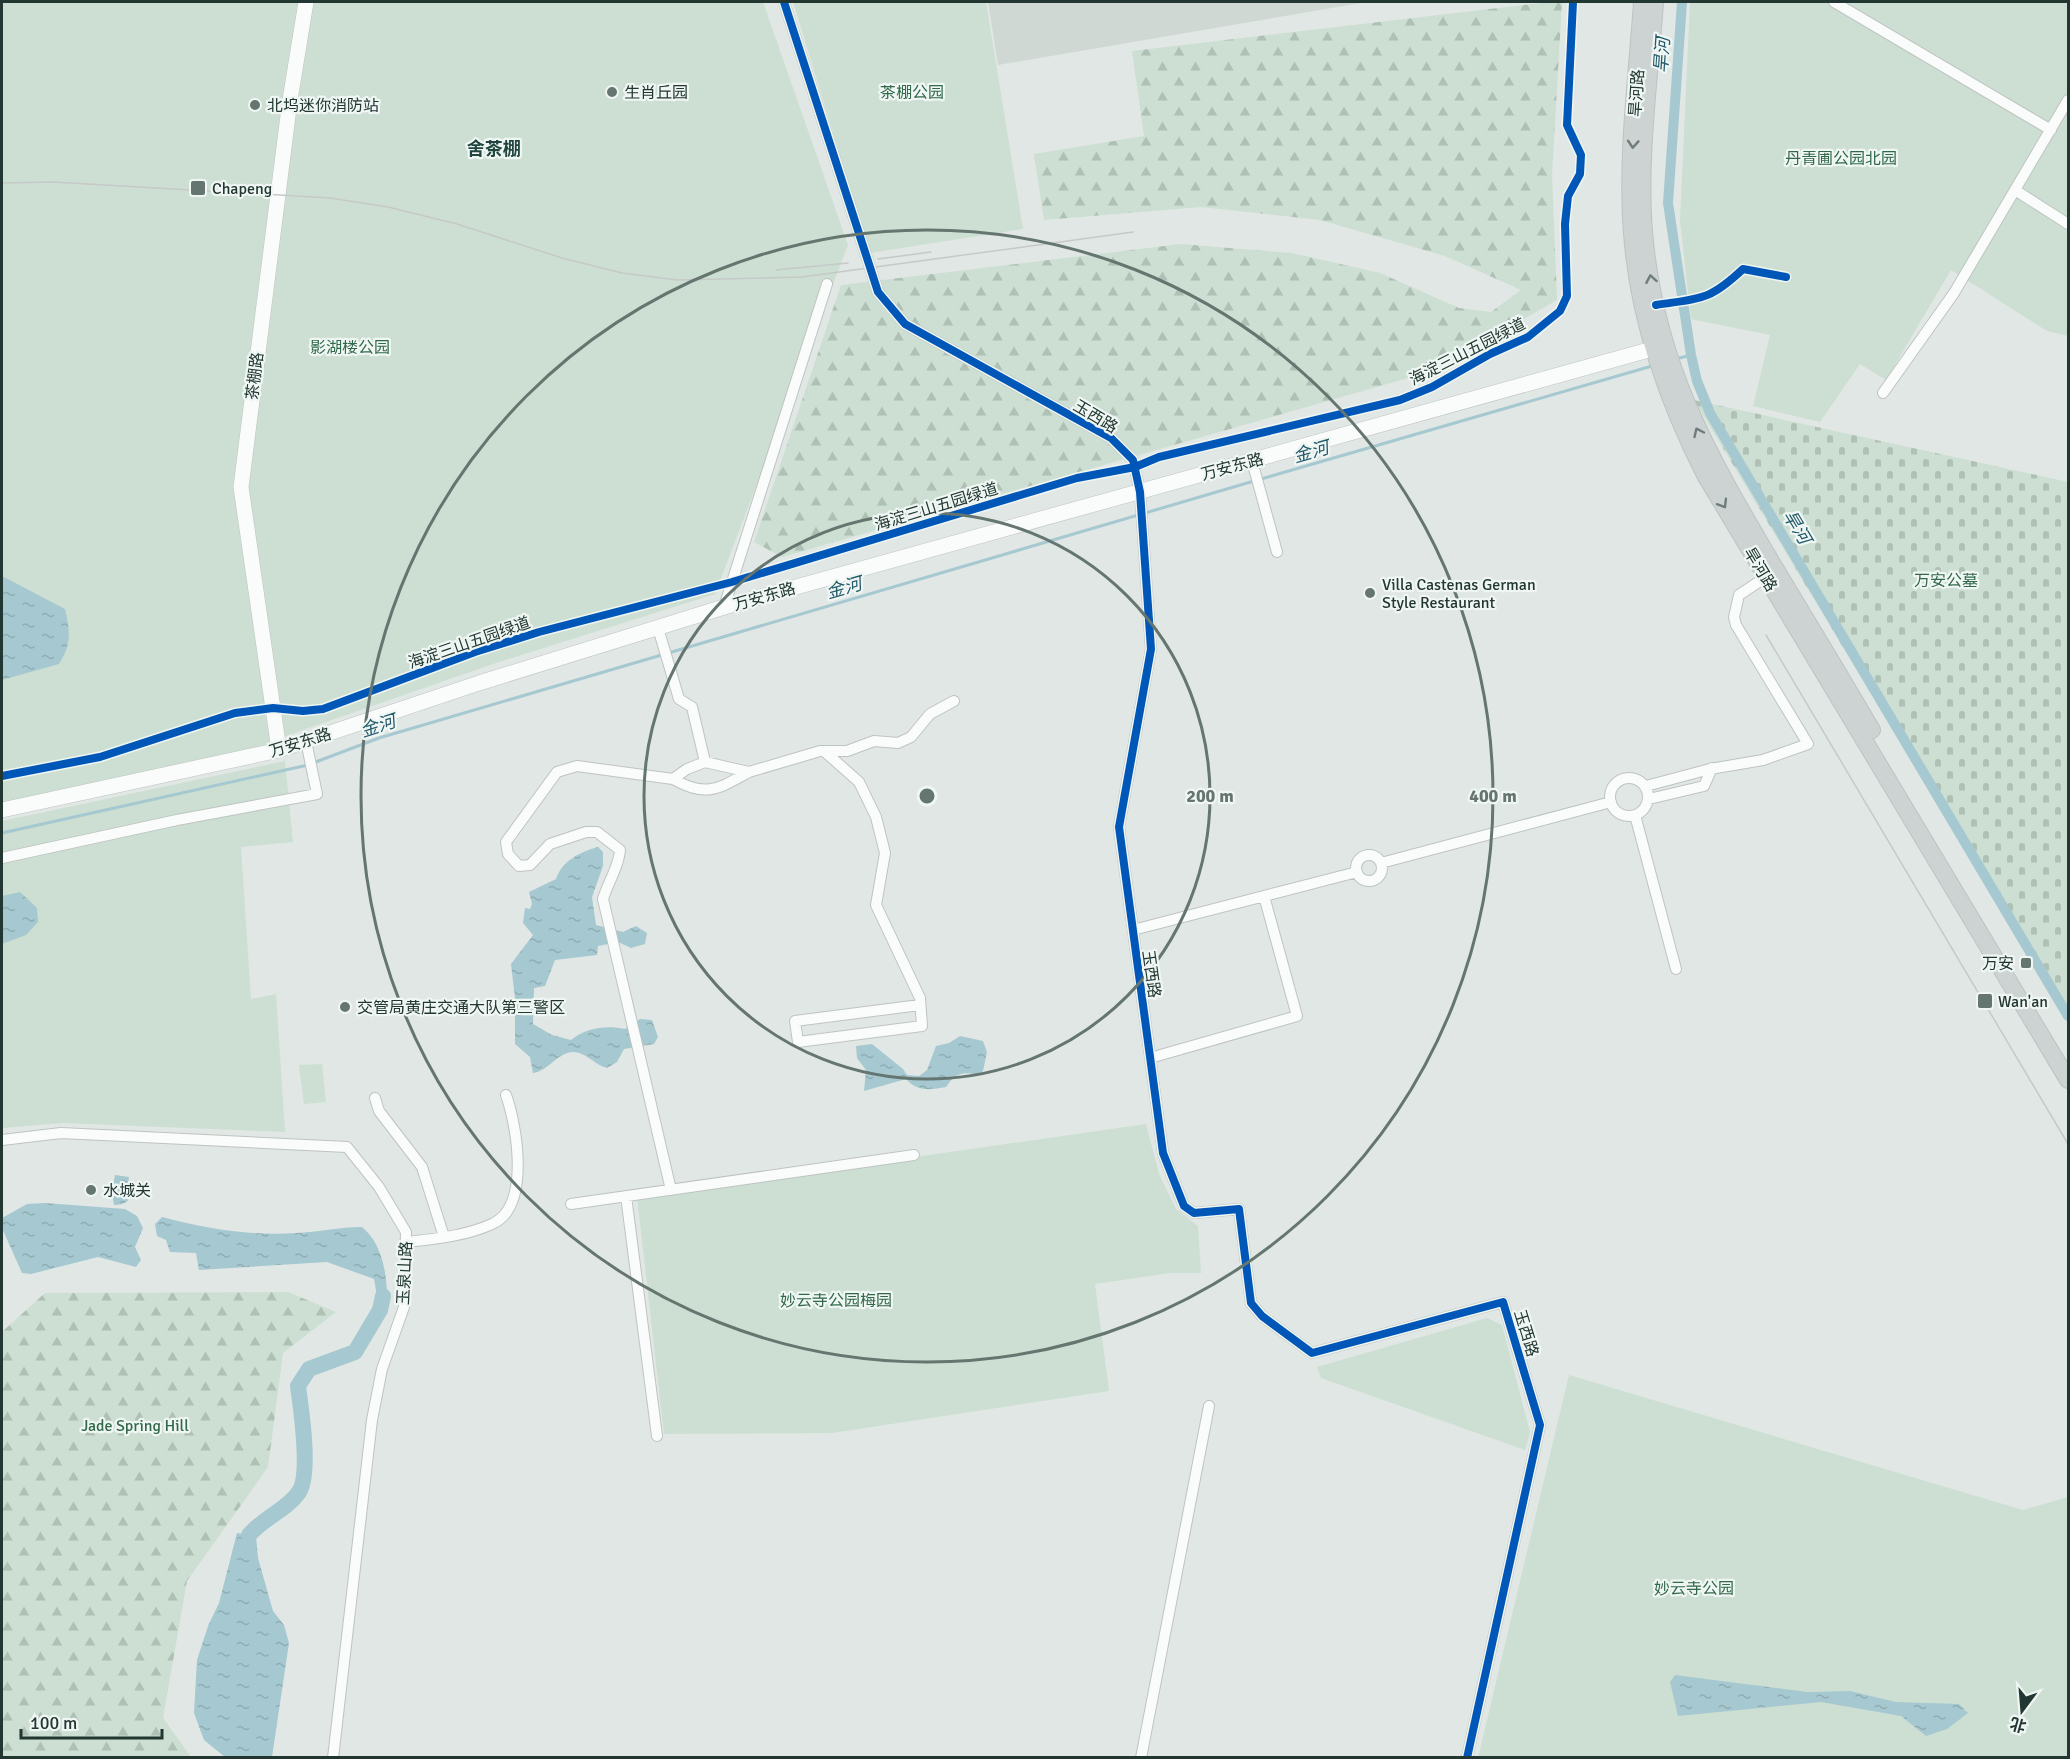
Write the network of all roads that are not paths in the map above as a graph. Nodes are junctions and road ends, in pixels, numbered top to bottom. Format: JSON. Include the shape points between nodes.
{"nodes":[{"id":1,"x":306,"y":2,"type":"edge"},
{"id":2,"x":784,"y":2,"type":"edge"},
{"id":3,"x":1642,"y":2,"type":"edge"},
{"id":4,"x":1654,"y":2,"type":"edge"},
{"id":5,"x":1834,"y":2,"type":"edge"},
{"id":6,"x":2068,"y":100,"type":"edge"},
{"id":7,"x":2051,"y":130,"type":"junction"},
{"id":8,"x":2014,"y":190,"type":"junction"},
{"id":9,"x":2068,"y":224,"type":"edge"},
{"id":10,"x":827,"y":284,"type":"dead end"},
{"id":11,"x":1664,"y":360,"type":"junction"},
{"id":12,"x":1883,"y":393,"type":"dead end"},
{"id":13,"x":1255,"y":474,"type":"junction"},
{"id":14,"x":1140,"y":498,"type":"junction"},
{"id":15,"x":1277,"y":552,"type":"dead end"},
{"id":16,"x":1766,"y":577,"type":"junction"},
{"id":17,"x":724,"y":607,"type":"junction"},
{"id":18,"x":658,"y":628,"type":"junction"},
{"id":19,"x":954,"y":701,"type":"dead end"},
{"id":20,"x":306,"y":741,"type":"junction"},
{"id":21,"x":279,"y":750,"type":"junction"},
{"id":22,"x":824,"y":751,"type":"junction"},
{"id":23,"x":705,"y":762,"type":"junction"},
{"id":24,"x":1712,"y":768,"type":"junction"},
{"id":25,"x":749,"y":772,"type":"junction"},
{"id":26,"x":673,"y":779,"type":"junction"},
{"id":27,"x":1646,"y":786,"type":"junction"},
{"id":28,"x":1649,"y":799,"type":"junction"},
{"id":29,"x":1611,"y":802,"type":"junction"},
{"id":30,"x":2,"y":810,"type":"edge"},
{"id":31,"x":1635,"y":815,"type":"junction"},
{"id":32,"x":2,"y":858,"type":"edge"},
{"id":33,"x":1381,"y":863,"type":"junction"},
{"id":34,"x":1357,"y":872,"type":"junction"},
{"id":35,"x":1264,"y":896,"type":"junction"},
{"id":36,"x":1133,"y":930,"type":"junction"},
{"id":37,"x":1676,"y":969,"type":"dead end"},
{"id":38,"x":920,"y":1005,"type":"junction"},
{"id":39,"x":1150,"y":1058,"type":"junction"},
{"id":40,"x":2068,"y":1061,"type":"edge"},
{"id":41,"x":2068,"y":1080,"type":"edge"},
{"id":42,"x":506,"y":1095,"type":"dead end"},
{"id":43,"x":375,"y":1098,"type":"dead end"},
{"id":44,"x":2,"y":1140,"type":"edge"},
{"id":45,"x":914,"y":1155,"type":"dead end"},
{"id":46,"x":671,"y":1190,"type":"junction"},
{"id":47,"x":626,"y":1196,"type":"junction"},
{"id":48,"x":571,"y":1204,"type":"dead end"},
{"id":49,"x":444,"y":1237,"type":"junction"},
{"id":50,"x":406,"y":1242,"type":"junction"},
{"id":51,"x":1209,"y":1406,"type":"dead end"},
{"id":52,"x":657,"y":1436,"type":"dead end"},
{"id":53,"x":333,"y":1758,"type":"edge"},
{"id":54,"x":1142,"y":1758,"type":"edge"},
{"id":55,"x":1467,"y":1758,"type":"edge"}],
"edges":[{"from":1,"to":21,"type":"street","name":"茶棚路","via":[[241,487]]},
{"from":2,"to":14,"type":"street","name":"玉西路","via":[[878,292],[905,324],[1111,438],[1133,460]]},
{"from":3,"to":11,"type":"main road","name":"旱河路","one_way":true,"via":[[1632,157],[1632,232],[1638,281]]},
{"from":11,"to":4,"type":"main road","name":"旱河路","one_way":true,"via":[[1644,231]]},
{"from":5,"to":7,"type":"street"},
{"from":6,"to":7,"type":"street"},
{"from":7,"to":8,"type":"street"},
{"from":8,"to":9,"type":"street"},
{"from":8,"to":12,"type":"street","via":[[1954,293]]},
{"from":10,"to":17,"type":"street"},
{"from":11,"to":13,"type":"street","name":"万安东路"},
{"from":11,"to":16,"type":"main road","name":"旱河路","one_way":true,"via":[[1687,439]]},
{"from":40,"to":11,"type":"main road","name":"旱河路","one_way":true,"via":[[1717,469]]},
{"from":13,"to":14,"type":"street","name":"万安东路"},
{"from":13,"to":15,"type":"street"},
{"from":14,"to":17,"type":"street","name":"万安东路"},
{"from":14,"to":36,"type":"street","name":"玉西路","via":[[1151,649],[1119,827]]},
{"from":16,"to":24,"type":"street","via":[[1739,596],[1736,625],[1808,744],[1763,760]]},
{"from":16,"to":41,"type":"main road","name":"旱河路"},
{"from":17,"to":18,"type":"street","name":"万安东路"},
{"from":18,"to":20,"type":"street","name":"万安东路"},
{"from":18,"to":23,"type":"street","via":[[679,699],[692,707]]},
{"from":19,"to":22,"type":"street","via":[[930,714],[911,737],[898,743],[874,741],[847,751]]},
{"from":20,"to":21,"type":"street","name":"万安东路"},
{"from":20,"to":32,"type":"street","via":[[317,794]]},
{"from":21,"to":30,"type":"street","name":"万安东路"},
{"from":22,"to":25,"type":"street"},
{"from":22,"to":38,"type":"street","via":[[859,782],[876,818],[885,853],[876,905]]},
{"from":23,"to":25,"type":"street"},
{"from":23,"to":26,"type":"street"},
{"from":24,"to":27,"type":"street"},
{"from":24,"to":28,"type":"street","via":[[1704,786]]},
{"from":25,"to":26,"type":"street","via":[[717,790],[692,790]]},
{"from":26,"to":46,"type":"street","via":[[577,766],[557,772],[506,842],[508,854],[519,866],[530,865],[550,844],[586,832],[597,832],[620,850],[619,863],[609,878],[603,899]]},
{"from":27,"to":28,"type":"street"},
{"from":27,"to":29,"type":"street","via":[[1631,777],[1619,780],[1611,790]]},
{"from":28,"to":31,"type":"street","via":[[1643,811]]},
{"from":29,"to":31,"type":"street","via":[[1618,813]]},
{"from":29,"to":33,"type":"street"},
{"from":31,"to":37,"type":"street"},
{"from":33,"to":34,"type":"street","via":[[1373,856],[1365,856],[1359,860]]},
{"from":33,"to":34,"type":"street","via":[[1381,873],[1375,879],[1366,880]]},
{"from":34,"to":35,"type":"street"},
{"from":35,"to":36,"type":"street"},
{"from":35,"to":39,"type":"street","via":[[1297,1016]]},
{"from":36,"to":39,"type":"street","name":"玉西路"},
{"from":38,"to":38,"type":"street","via":[[922,1026],[798,1042],[795,1021]]},
{"from":39,"to":55,"type":"street","name":"玉西路","via":[[1163,1153],[1184,1206],[1194,1213],[1239,1209],[1251,1303],[1297,1344],[1312,1353],[1503,1302],[1540,1425]]},
{"from":42,"to":49,"type":"street","via":[[518,1145],[514,1193],[494,1224]]},
{"from":43,"to":49,"type":"street","via":[[379,1111],[422,1167]]},
{"from":44,"to":50,"type":"street","name":"玉泉山路","via":[[61,1133],[347,1147],[384,1196],[406,1232]]},
{"from":45,"to":46,"type":"street"},
{"from":46,"to":47,"type":"street"},
{"from":47,"to":48,"type":"street"},
{"from":47,"to":52,"type":"street"},
{"from":49,"to":50,"type":"street"},
{"from":50,"to":53,"type":"street","name":"玉泉山路","via":[[404,1307],[382,1369],[372,1420]]},
{"from":51,"to":54,"type":"street"}]}
